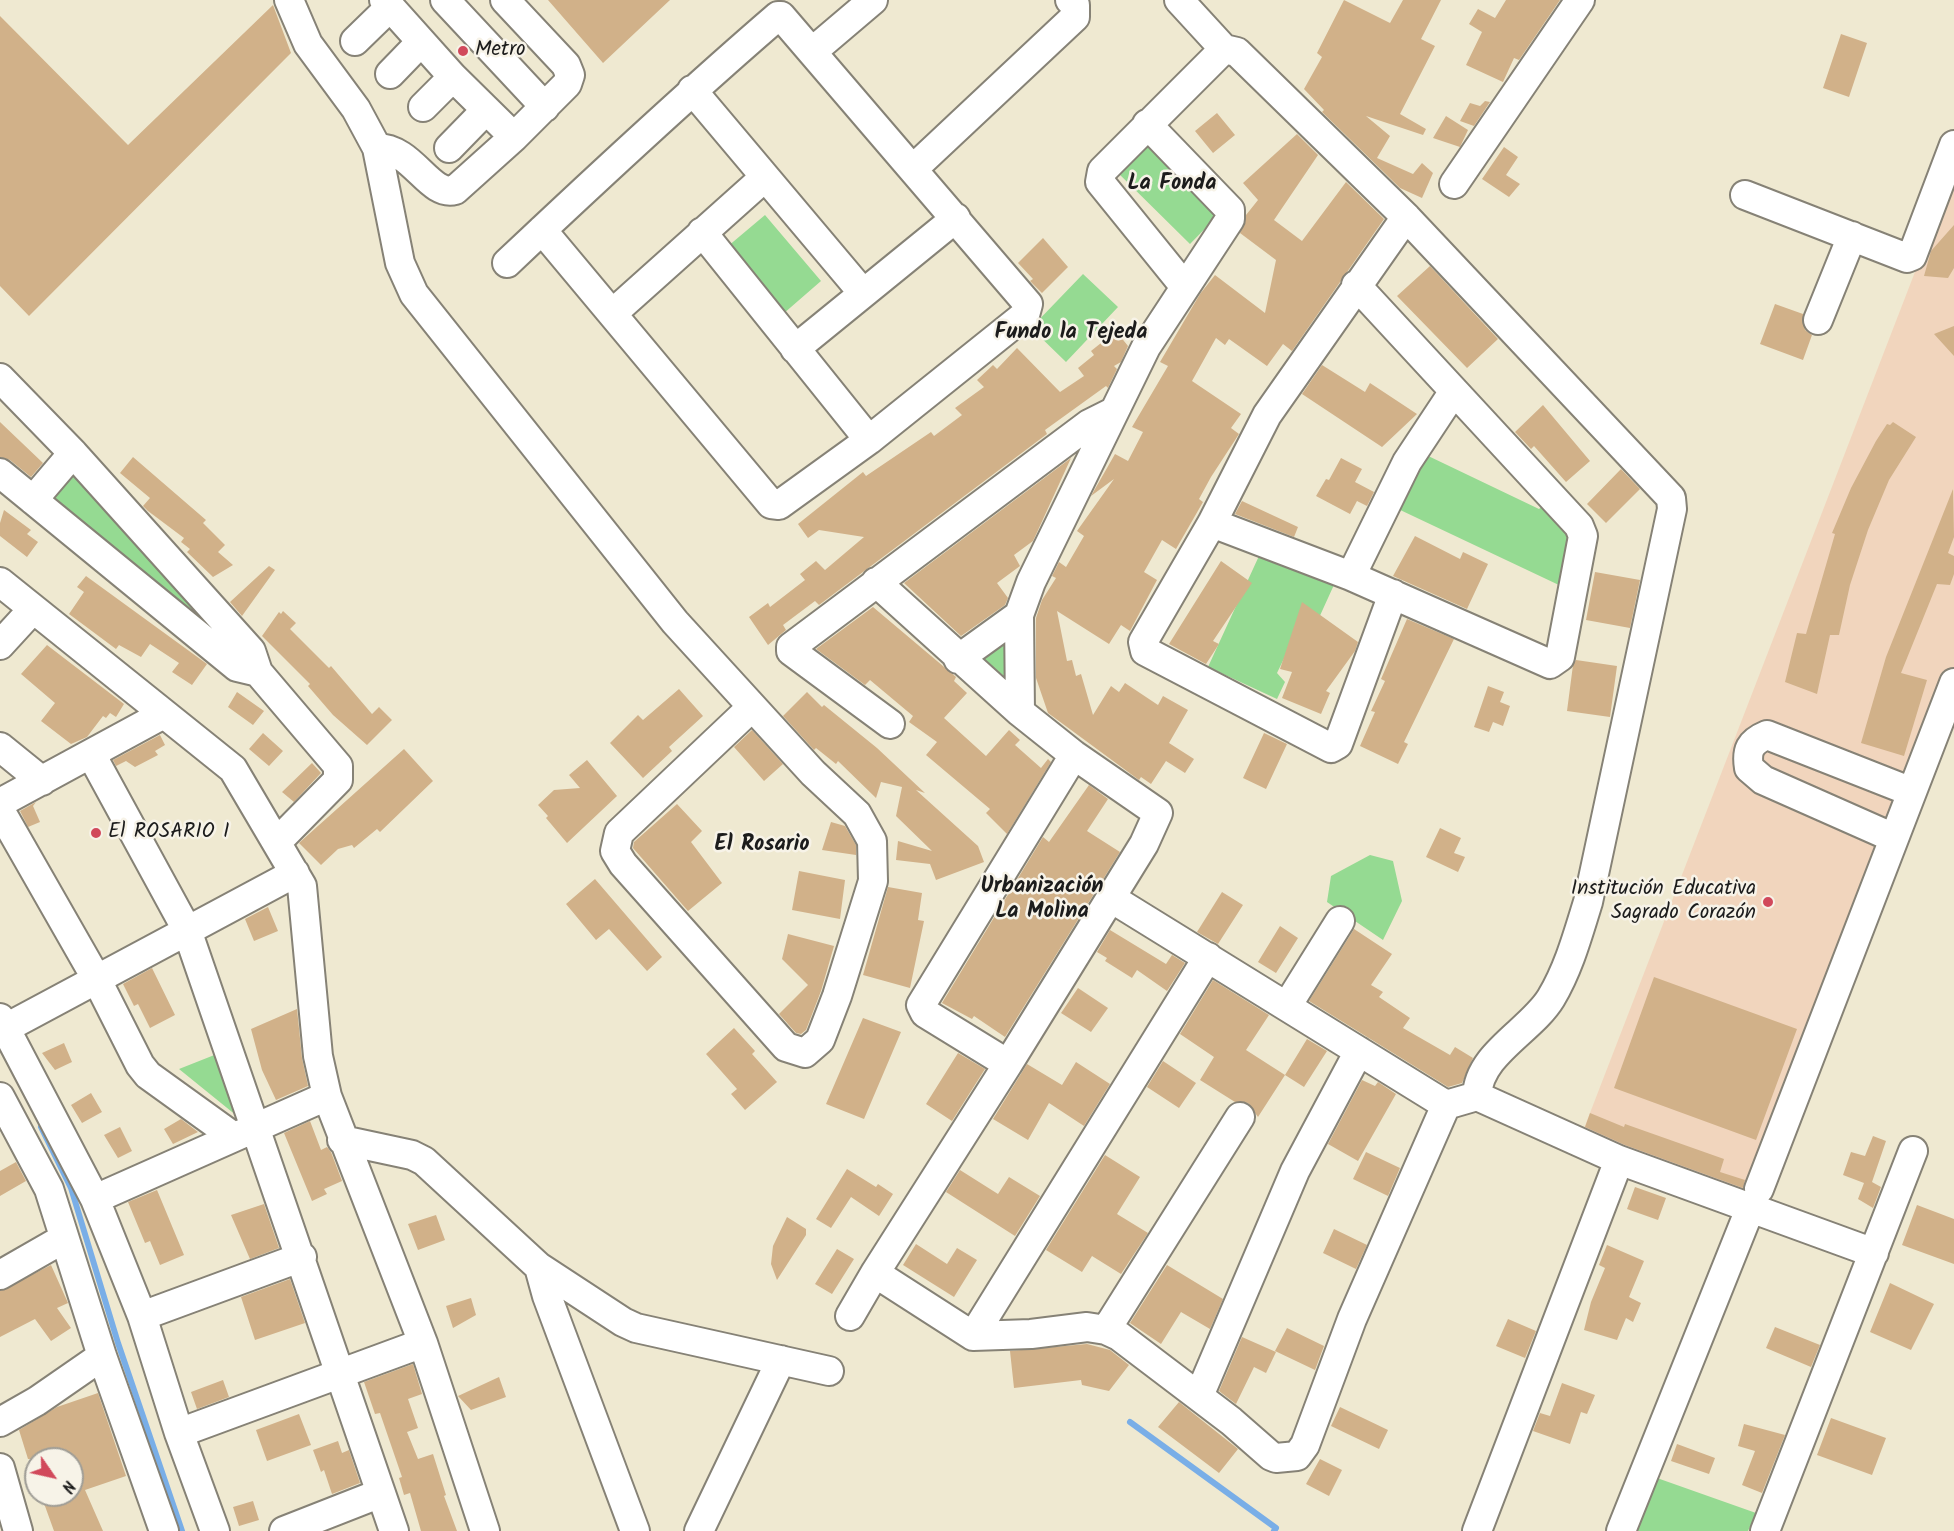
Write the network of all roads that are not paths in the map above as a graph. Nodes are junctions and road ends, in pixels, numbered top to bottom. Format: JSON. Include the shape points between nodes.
{"nodes":[{"id":1,"x":289,"y":0,"type":"edge"},
{"id":2,"x":446,"y":0,"type":"edge"},
{"id":3,"x":506,"y":0,"type":"edge"},
{"id":4,"x":873,"y":0,"type":"edge"},
{"id":5,"x":1070,"y":0,"type":"edge"},
{"id":6,"x":1179,"y":0,"type":"edge"},
{"id":7,"x":1580,"y":0,"type":"edge"},
{"id":8,"x":387,"y":3,"type":"edge"},
{"id":9,"x":355,"y":42,"type":"dead end"},
{"id":10,"x":422,"y":42,"type":"junction"},
{"id":11,"x":1224,"y":49,"type":"junction"},
{"id":12,"x":813,"y":51,"type":"junction"},
{"id":13,"x":390,"y":74,"type":"dead end"},
{"id":14,"x":453,"y":77,"type":"junction"},
{"id":15,"x":692,"y":90,"type":"junction"},
{"id":16,"x":545,"y":106,"type":"junction"},
{"id":17,"x":423,"y":107,"type":"dead end"},
{"id":18,"x":486,"y":110,"type":"junction"},
{"id":19,"x":1146,"y":124,"type":"junction"},
{"id":20,"x":514,"y":137,"type":"junction"},
{"id":21,"x":1954,"y":145,"type":"edge"},
{"id":22,"x":377,"y":148,"type":"junction"},
{"id":23,"x":449,"y":148,"type":"dead end"},
{"id":24,"x":913,"y":169,"type":"junction"},
{"id":25,"x":765,"y":177,"type":"junction"},
{"id":26,"x":1454,"y":184,"type":"dead end"},
{"id":27,"x":1745,"y":195,"type":"dead end"},
{"id":28,"x":1406,"y":217,"type":"junction"},
{"id":29,"x":956,"y":218,"type":"junction"},
{"id":30,"x":542,"y":230,"type":"junction"},
{"id":31,"x":702,"y":232,"type":"junction"},
{"id":32,"x":1852,"y":236,"type":"junction"},
{"id":33,"x":507,"y":263,"type":"dead end"},
{"id":34,"x":1356,"y":285,"type":"junction"},
{"id":35,"x":1185,"y":287,"type":"junction"},
{"id":36,"x":863,"y":293,"type":"junction"},
{"id":37,"x":613,"y":313,"type":"junction"},
{"id":38,"x":1818,"y":320,"type":"dead end"},
{"id":39,"x":795,"y":349,"type":"junction"},
{"id":40,"x":0,"y":378,"type":"edge"},
{"id":41,"x":1454,"y":391,"type":"junction"},
{"id":42,"x":1113,"y":412,"type":"junction"},
{"id":43,"x":869,"y":440,"type":"junction"},
{"id":44,"x":74,"y":453,"type":"junction"},
{"id":45,"x":0,"y":473,"type":"edge"},
{"id":46,"x":33,"y":500,"type":"junction"},
{"id":47,"x":1212,"y":523,"type":"junction"},
{"id":48,"x":1351,"y":576,"type":"junction"},
{"id":49,"x":0,"y":582,"type":"edge"},
{"id":50,"x":876,"y":582,"type":"junction"},
{"id":51,"x":1393,"y":594,"type":"junction"},
{"id":52,"x":33,"y":609,"type":"junction"},
{"id":53,"x":1019,"y":615,"type":"junction"},
{"id":54,"x":0,"y":645,"type":"edge"},
{"id":55,"x":958,"y":659,"type":"junction"},
{"id":56,"x":258,"y":672,"type":"junction"},
{"id":57,"x":1954,"y":682,"type":"edge"},
{"id":58,"x":752,"y":707,"type":"junction"},
{"id":59,"x":1020,"y":712,"type":"junction"},
{"id":60,"x":162,"y":714,"type":"junction"},
{"id":61,"x":890,"y":724,"type":"dead end"},
{"id":62,"x":0,"y":747,"type":"edge"},
{"id":63,"x":91,"y":754,"type":"junction"},
{"id":64,"x":1074,"y":755,"type":"junction"},
{"id":65,"x":42,"y":781,"type":"junction"},
{"id":66,"x":1912,"y":792,"type":"junction"},
{"id":67,"x":0,"y":803,"type":"edge"},
{"id":68,"x":0,"y":810,"type":"edge"},
{"id":69,"x":1894,"y":838,"type":"junction"},
{"id":70,"x":278,"y":841,"type":"junction"},
{"id":71,"x":295,"y":873,"type":"junction"},
{"id":72,"x":1111,"y":898,"type":"junction"},
{"id":73,"x":1340,"y":921,"type":"dead end"},
{"id":74,"x":188,"y":930,"type":"junction"},
{"id":75,"x":1208,"y":957,"type":"junction"},
{"id":76,"x":96,"y":978,"type":"junction"},
{"id":77,"x":1287,"y":1006,"type":"junction"},
{"id":78,"x":3,"y":1023,"type":"edge"},
{"id":79,"x":1359,"y":1051,"type":"junction"},
{"id":80,"x":1008,"y":1064,"type":"junction"},
{"id":81,"x":327,"y":1096,"type":"junction"},
{"id":82,"x":1477,"y":1096,"type":"junction"},
{"id":83,"x":1446,"y":1105,"type":"junction"},
{"id":84,"x":4,"y":1113,"type":"edge"},
{"id":85,"x":1240,"y":1117,"type":"dead end"},
{"id":86,"x":244,"y":1133,"type":"junction"},
{"id":87,"x":342,"y":1140,"type":"junction"},
{"id":88,"x":1913,"y":1151,"type":"dead end"},
{"id":89,"x":1619,"y":1160,"type":"junction"},
{"id":90,"x":95,"y":1199,"type":"junction"},
{"id":91,"x":1755,"y":1199,"type":"junction"},
{"id":92,"x":63,"y":1239,"type":"junction"},
{"id":93,"x":1874,"y":1253,"type":"junction"},
{"id":94,"x":302,"y":1257,"type":"junction"},
{"id":95,"x":539,"y":1268,"type":"junction"},
{"id":96,"x":875,"y":1273,"type":"junction"},
{"id":97,"x":0,"y":1275,"type":"edge"},
{"id":98,"x":142,"y":1316,"type":"junction"},
{"id":99,"x":850,"y":1316,"type":"dead end"},
{"id":100,"x":1106,"y":1330,"type":"junction"},
{"id":101,"x":974,"y":1336,"type":"junction"},
{"id":102,"x":423,"y":1343,"type":"junction"},
{"id":103,"x":102,"y":1356,"type":"junction"},
{"id":104,"x":781,"y":1360,"type":"junction"},
{"id":105,"x":829,"y":1371,"type":"dead end"},
{"id":106,"x":341,"y":1374,"type":"junction"},
{"id":107,"x":1199,"y":1396,"type":"junction"},
{"id":108,"x":0,"y":1422,"type":"edge"},
{"id":109,"x":179,"y":1433,"type":"junction"},
{"id":110,"x":0,"y":1468,"type":"edge"},
{"id":111,"x":381,"y":1493,"type":"junction"},
{"id":112,"x":18,"y":1531,"type":"edge"},
{"id":113,"x":164,"y":1531,"type":"edge"},
{"id":114,"x":215,"y":1531,"type":"edge"},
{"id":115,"x":284,"y":1531,"type":"edge"},
{"id":116,"x":394,"y":1531,"type":"edge"},
{"id":117,"x":485,"y":1531,"type":"edge"},
{"id":118,"x":635,"y":1531,"type":"edge"},
{"id":119,"x":699,"y":1531,"type":"edge"},
{"id":120,"x":1477,"y":1531,"type":"edge"},
{"id":121,"x":1621,"y":1531,"type":"edge"},
{"id":122,"x":1765,"y":1531,"type":"edge"}],
"edges":[{"from":1,"to":22,"type":"street","via":[[308,44],[356,109]]},
{"from":2,"to":16,"type":"street"},
{"from":3,"to":16,"type":"street","via":[[569,69],[569,80]]},
{"from":4,"to":12,"type":"street"},
{"from":5,"to":24,"type":"street","via":[[1075,5],[1075,17]]},
{"from":6,"to":11,"type":"street"},
{"from":7,"to":26,"type":"street"},
{"from":8,"to":9,"type":"street"},
{"from":8,"to":10,"type":"street"},
{"from":10,"to":13,"type":"street"},
{"from":10,"to":14,"type":"street"},
{"from":11,"to":19,"type":"street"},
{"from":11,"to":28,"type":"street","via":[[1237,52]]},
{"from":12,"to":15,"type":"street","via":[[785,18],[778,16]]},
{"from":12,"to":24,"type":"street"},
{"from":14,"to":17,"type":"street"},
{"from":14,"to":18,"type":"street"},
{"from":15,"to":25,"type":"street"},
{"from":15,"to":30,"type":"street"},
{"from":16,"to":20,"type":"street"},
{"from":18,"to":20,"type":"street"},
{"from":18,"to":23,"type":"street"},
{"from":19,"to":35,"type":"street","via":[[1102,171],[1100,182]]},
{"from":19,"to":35,"type":"street","via":[[1230,210],[1230,219]]},
{"from":20,"to":22,"type":"street","via":[[461,187],[449,192],[435,186],[398,152]]},
{"from":21,"to":32,"type":"street","via":[[1912,256],[1907,258]]},
{"from":22,"to":58,"type":"street","via":[[400,263],[414,294],[675,622]]},
{"from":24,"to":29,"type":"street"},
{"from":25,"to":31,"type":"street"},
{"from":25,"to":36,"type":"street"},
{"from":27,"to":32,"type":"street"},
{"from":28,"to":34,"type":"street"},
{"from":28,"to":82,"type":"street","via":[[1665,490],[1672,509],[1588,902],[1576,940],[1551,997],[1486,1067],[1477,1082]]},
{"from":29,"to":36,"type":"street"},
{"from":29,"to":43,"type":"street","via":[[1028,304],[1025,315]]},
{"from":30,"to":33,"type":"street"},
{"from":30,"to":37,"type":"street"},
{"from":31,"to":37,"type":"street"},
{"from":31,"to":39,"type":"street"},
{"from":32,"to":38,"type":"street"},
{"from":34,"to":41,"type":"street"},
{"from":34,"to":47,"type":"street","via":[[1267,415]]},
{"from":35,"to":42,"type":"street","via":[[1153,334]]},
{"from":36,"to":39,"type":"street"},
{"from":37,"to":43,"type":"street","via":[[771,504],[779,505]]},
{"from":39,"to":43,"type":"street"},
{"from":40,"to":44,"type":"street"},
{"from":41,"to":48,"type":"street","via":[[1407,462]]},
{"from":41,"to":51,"type":"street","via":[[1582,530],[1560,657],[1550,664]]},
{"from":42,"to":50,"type":"street","via":[[1089,424]]},
{"from":42,"to":53,"type":"street"},
{"from":44,"to":46,"type":"street"},
{"from":44,"to":56,"type":"street","via":[[251,651]]},
{"from":45,"to":46,"type":"street"},
{"from":46,"to":56,"type":"street","via":[[237,667]]},
{"from":47,"to":48,"type":"street"},
{"from":47,"to":51,"type":"street","via":[[1143,642],[1146,651],[1331,748],[1338,744]]},
{"from":48,"to":51,"type":"street"},
{"from":49,"to":52,"type":"street"},
{"from":50,"to":55,"type":"street"},
{"from":50,"to":61,"type":"street","via":[[790,649]]},
{"from":52,"to":54,"type":"street"},
{"from":52,"to":60,"type":"street"},
{"from":53,"to":55,"type":"street"},
{"from":53,"to":59,"type":"street"},
{"from":55,"to":59,"type":"street"},
{"from":56,"to":70,"type":"street","via":[[338,766],[340,774]]},
{"from":57,"to":66,"type":"street"},
{"from":58,"to":58,"type":"street","via":[[619,833],[615,851],[786,1047],[805,1053],[820,1040],[837,996],[873,881],[872,841],[857,814]]},
{"from":59,"to":64,"type":"street"},
{"from":60,"to":63,"type":"street"},
{"from":60,"to":70,"type":"street","via":[[232,769]]},
{"from":62,"to":65,"type":"street"},
{"from":63,"to":65,"type":"street"},
{"from":63,"to":74,"type":"street"},
{"from":64,"to":72,"type":"street","via":[[1158,813]]},
{"from":64,"to":80,"type":"street","via":[[921,1005],[925,1013]]},
{"from":65,"to":67,"type":"street"},
{"from":66,"to":69,"type":"street"},
{"from":66,"to":69,"type":"street","via":[[1767,735],[1754,740],[1747,753],[1749,768],[1762,780]]},
{"from":68,"to":76,"type":"street"},
{"from":69,"to":91,"type":"street"},
{"from":70,"to":71,"type":"street"},
{"from":71,"to":74,"type":"street"},
{"from":71,"to":81,"type":"street","via":[[302,886],[318,1056]]},
{"from":72,"to":75,"type":"street"},
{"from":72,"to":80,"type":"street"},
{"from":73,"to":77,"type":"street"},
{"from":74,"to":76,"type":"street"},
{"from":74,"to":86,"type":"street"},
{"from":75,"to":77,"type":"street"},
{"from":75,"to":101,"type":"street"},
{"from":76,"to":78,"type":"street"},
{"from":76,"to":86,"type":"street","via":[[148,1075]]},
{"from":77,"to":79,"type":"street"},
{"from":78,"to":90,"type":"street"},
{"from":79,"to":83,"type":"street"},
{"from":79,"to":107,"type":"street","via":[[1290,1181]]},
{"from":80,"to":96,"type":"street"},
{"from":81,"to":86,"type":"street"},
{"from":81,"to":87,"type":"street"},
{"from":82,"to":83,"type":"street"},
{"from":82,"to":89,"type":"street"},
{"from":83,"to":107,"type":"street","via":[[1352,1319],[1301,1452],[1297,1456],[1271,1456]]},
{"from":84,"to":92,"type":"street","via":[[49,1189]]},
{"from":85,"to":100,"type":"street"},
{"from":86,"to":90,"type":"street"},
{"from":86,"to":94,"type":"street"},
{"from":87,"to":95,"type":"street","via":[[424,1161]]},
{"from":87,"to":102,"type":"street"},
{"from":88,"to":93,"type":"street"},
{"from":89,"to":91,"type":"street"},
{"from":89,"to":120,"type":"street"},
{"from":90,"to":98,"type":"street"},
{"from":91,"to":93,"type":"street"},
{"from":91,"to":121,"type":"street"},
{"from":92,"to":97,"type":"street"},
{"from":92,"to":103,"type":"street"},
{"from":93,"to":122,"type":"street"},
{"from":94,"to":98,"type":"street"},
{"from":94,"to":106,"type":"street"},
{"from":95,"to":104,"type":"street","via":[[636,1328]]},
{"from":95,"to":118,"type":"street"},
{"from":96,"to":99,"type":"street"},
{"from":96,"to":101,"type":"street"},
{"from":98,"to":109,"type":"street"},
{"from":100,"to":101,"type":"street","via":[[1087,1327]]},
{"from":100,"to":107,"type":"street"},
{"from":102,"to":106,"type":"street"},
{"from":102,"to":117,"type":"street"},
{"from":103,"to":108,"type":"street"},
{"from":103,"to":113,"type":"street"},
{"from":104,"to":105,"type":"street"},
{"from":104,"to":119,"type":"street"},
{"from":106,"to":109,"type":"street"},
{"from":106,"to":111,"type":"street"},
{"from":109,"to":114,"type":"street"},
{"from":110,"to":112,"type":"street"},
{"from":111,"to":115,"type":"street"},
{"from":111,"to":116,"type":"street"}]}
